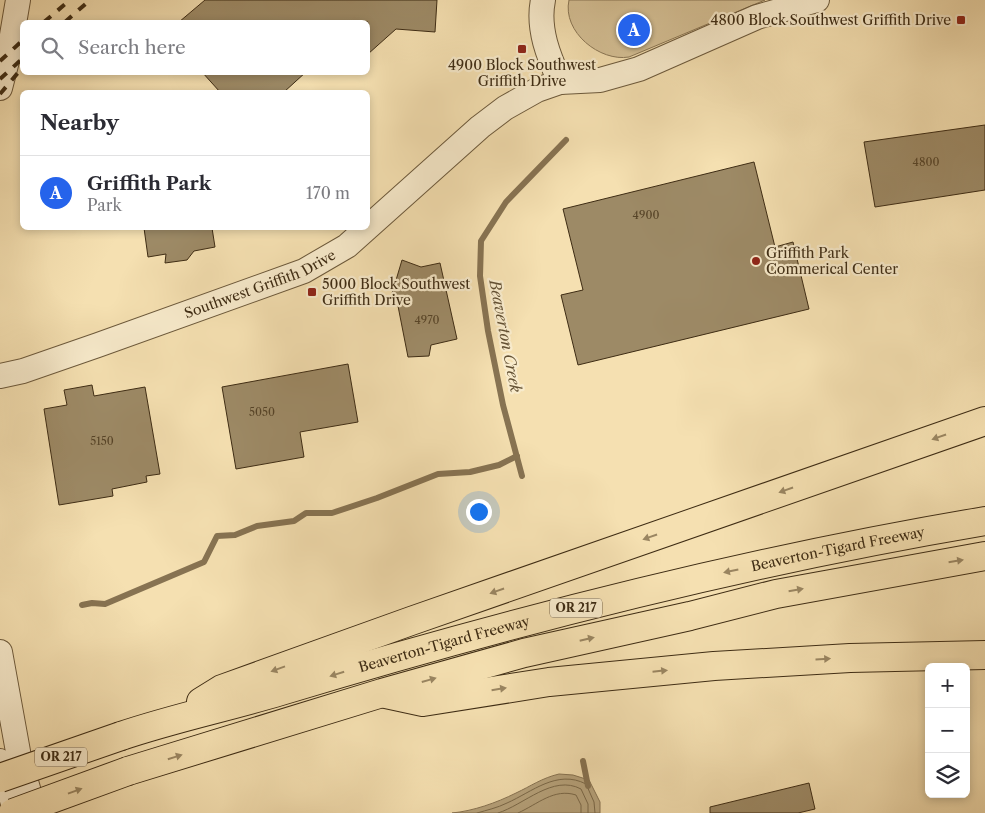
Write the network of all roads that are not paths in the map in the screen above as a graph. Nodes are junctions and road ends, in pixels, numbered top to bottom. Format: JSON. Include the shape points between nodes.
{"nodes":[{"id":1,"x":18,"y":0,"type":"edge"},
{"id":2,"x":543,"y":0,"type":"edge"},
{"id":3,"x":817,"y":0,"type":"edge"},
{"id":4,"x":560,"y":82,"type":"junction"},
{"id":5,"x":0,"y":88,"type":"edge"},
{"id":6,"x":370,"y":225,"type":"edge"},
{"id":7,"x":365,"y":230,"type":"edge"},
{"id":8,"x":0,"y":376,"type":"edge"},
{"id":9,"x":985,"y":420,"type":"edge"},
{"id":10,"x":985,"y":521,"type":"edge"},
{"id":11,"x":985,"y":556,"type":"edge"},
{"id":12,"x":0,"y":652,"type":"edge"},
{"id":13,"x":985,"y":655,"type":"edge"},
{"id":14,"x":382,"y":693,"type":"junction"},
{"id":15,"x":173,"y":719,"type":"junction"},
{"id":16,"x":0,"y":761,"type":"edge"},
{"id":17,"x":0,"y":778,"type":"edge"},
{"id":18,"x":14,"y":813,"type":"edge"},
{"id":19,"x":35,"y":813,"type":"edge"}],
"edges":[{"from":1,"to":5,"type":"street"},
{"from":2,"to":4,"type":"street","via":[[542,31]]},
{"from":3,"to":4,"type":"street","name":"Southwest Griffith Drive","via":[[758,17],[639,69],[600,80]]},
{"from":4,"to":6,"type":"street","name":"Southwest Griffith Drive","via":[[537,90],[480,126]]},
{"from":7,"to":8,"type":"street","name":"Southwest Griffith Drive","via":[[347,246],[304,271],[24,371]]},
{"from":9,"to":15,"type":"highway","one_way":true,"via":[[240,682],[222,689]]},
{"from":10,"to":15,"type":"highway","name":"Beaverton-Tigard Freeway","number":"OR 217","one_way":true,"via":[[812,554],[624,596],[498,627],[229,706]]},
{"from":14,"to":11,"type":"highway","number":"OR 217","one_way":true,"via":[[524,653],[776,594]]},
{"from":12,"to":19,"type":"street","via":[[19,757]]},
{"from":14,"to":13,"type":"highway","one_way":true,"via":[[423,702],[549,682],[714,666]]},
{"from":18,"to":14,"type":"highway","number":"OR 217","one_way":true,"bridge":true,"via":[[128,771]]},
{"from":15,"to":17,"type":"highway","name":"Beaverton-Tigard Freeway","number":"OR 217","bridge":true},
{"from":16,"to":18,"type":"street"}]}
